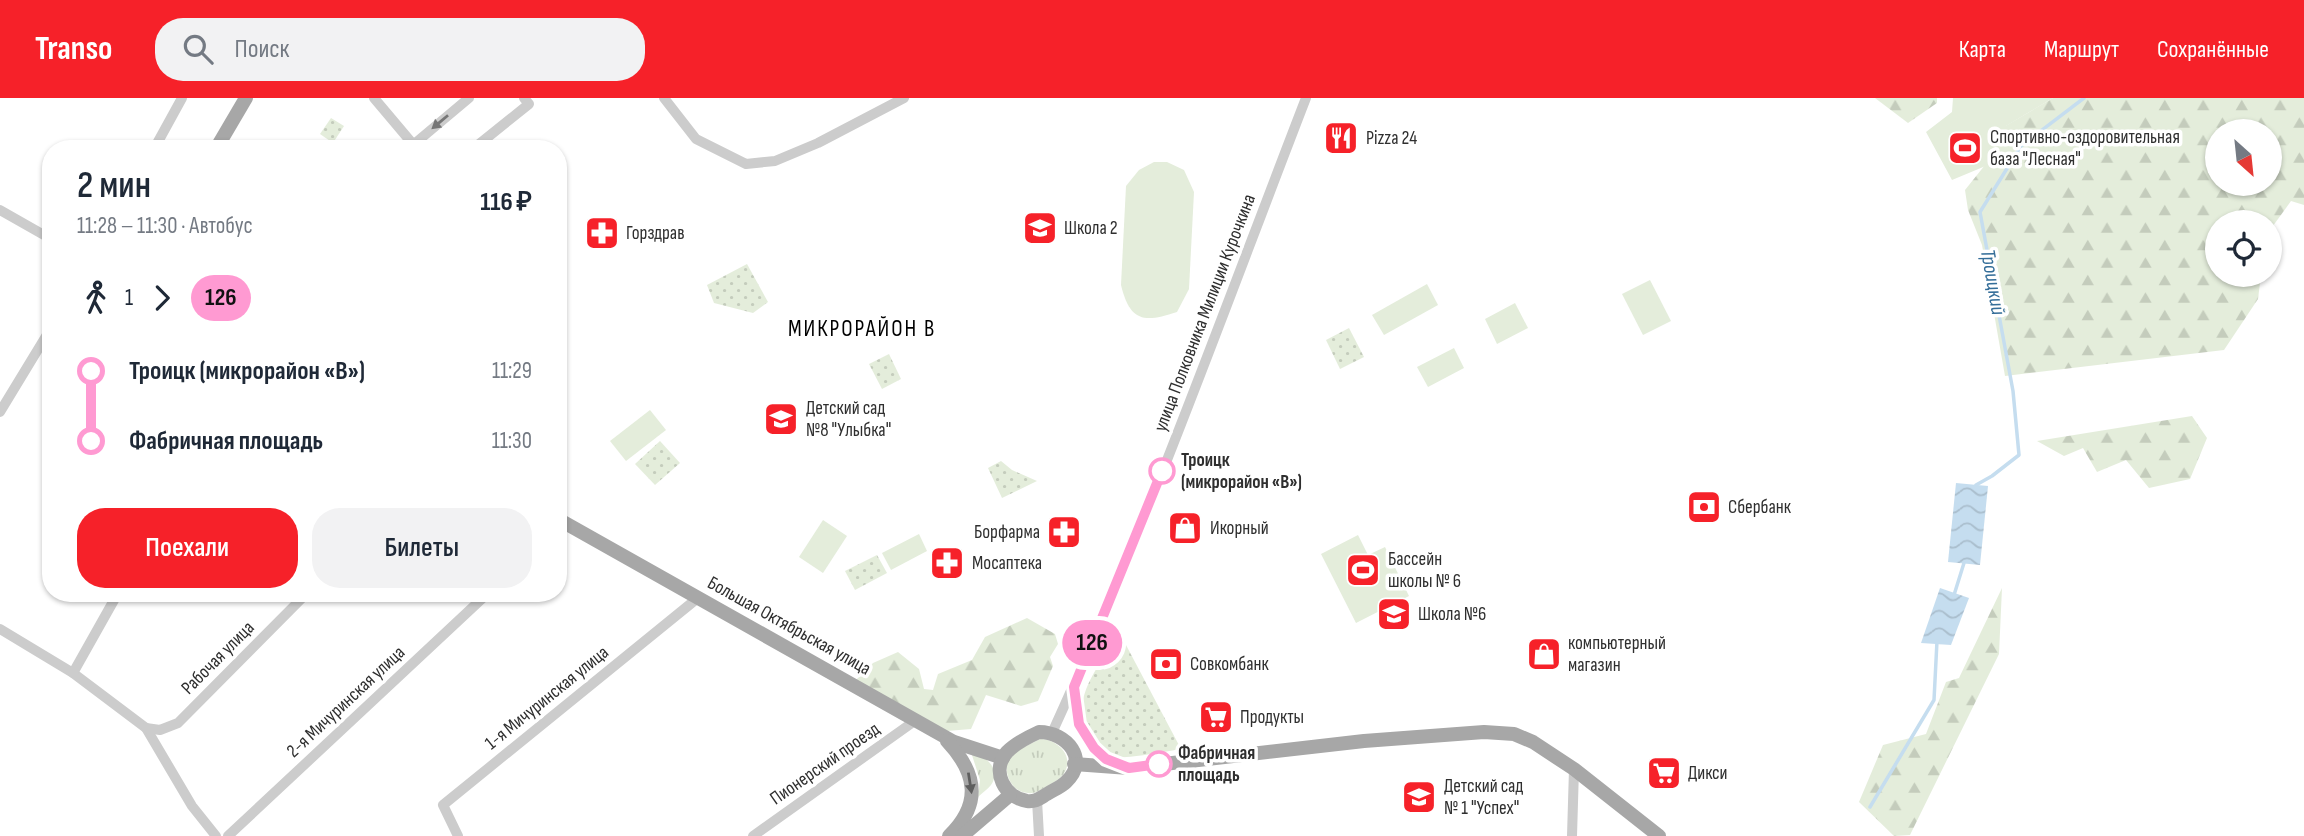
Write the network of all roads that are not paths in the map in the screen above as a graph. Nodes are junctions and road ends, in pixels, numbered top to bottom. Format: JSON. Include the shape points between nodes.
{"nodes":[{"id":1,"x":182,"y":98,"type":"edge"},
{"id":2,"x":246,"y":98,"type":"edge"},
{"id":3,"x":374,"y":98,"type":"edge"},
{"id":4,"x":468,"y":98,"type":"edge"},
{"id":5,"x":664,"y":98,"type":"edge"},
{"id":6,"x":904,"y":98,"type":"edge"},
{"id":7,"x":1306,"y":98,"type":"edge"},
{"id":8,"x":529,"y":100,"type":"edge"},
{"id":9,"x":159,"y":140,"type":"edge"},
{"id":10,"x":221,"y":140,"type":"edge"},
{"id":11,"x":409,"y":140,"type":"edge"},
{"id":12,"x":423,"y":140,"type":"edge"},
{"id":13,"x":483,"y":140,"type":"edge"},
{"id":14,"x":0,"y":210,"type":"edge"},
{"id":15,"x":42,"y":234,"type":"edge"},
{"id":16,"x":42,"y":343,"type":"edge"},
{"id":17,"x":0,"y":412,"type":"edge"},
{"id":18,"x":567,"y":526,"type":"edge"},
{"id":19,"x":699,"y":597,"type":"junction"},
{"id":20,"x":113,"y":602,"type":"edge"},
{"id":21,"x":298,"y":602,"type":"edge"},
{"id":22,"x":478,"y":602,"type":"edge"},
{"id":23,"x":0,"y":629,"type":"edge"},
{"id":24,"x":73,"y":673,"type":"junction"},
{"id":25,"x":1074,"y":687,"type":"junction"},
{"id":26,"x":916,"y":720,"type":"junction"},
{"id":27,"x":146,"y":727,"type":"junction"},
{"id":28,"x":939,"y":733,"type":"junction"},
{"id":29,"x":1052,"y":733,"type":"junction"},
{"id":30,"x":1003,"y":758,"type":"junction"},
{"id":31,"x":1074,"y":764,"type":"junction"},
{"id":32,"x":1129,"y":768,"type":"junction"},
{"id":33,"x":1574,"y":769,"type":"junction"},
{"id":34,"x":1010,"y":795,"type":"junction"},
{"id":35,"x":1037,"y":800,"type":"junction"},
{"id":36,"x":216,"y":836,"type":"edge"},
{"id":37,"x":228,"y":836,"type":"edge"},
{"id":38,"x":458,"y":836,"type":"edge"},
{"id":39,"x":753,"y":836,"type":"edge"},
{"id":40,"x":949,"y":836,"type":"edge"},
{"id":41,"x":962,"y":836,"type":"edge"},
{"id":42,"x":1040,"y":836,"type":"edge"},
{"id":43,"x":1572,"y":836,"type":"edge"},
{"id":44,"x":1659,"y":836,"type":"edge"}],
"edges":[{"from":1,"to":9,"type":"street"},
{"from":2,"to":10,"type":"main road"},
{"from":3,"to":11,"type":"street"},
{"from":4,"to":12,"type":"street","one_way":true},
{"from":5,"to":6,"type":"street","via":[[696,139],[746,164],[775,161]]},
{"from":7,"to":25,"type":"street","name":"улица Полковника Милиции Курочкина","via":[[1179,431]]},
{"from":8,"to":13,"type":"street"},
{"from":14,"to":15,"type":"street"},
{"from":16,"to":17,"type":"street"},
{"from":18,"to":19,"type":"main road","name":"Большая Октябрьская улица"},
{"from":19,"to":26,"type":"main road","name":"Большая Октябрьская улица"},
{"from":19,"to":38,"type":"street","name":"1-я Мичуринская улица","via":[[443,805]]},
{"from":20,"to":24,"type":"street"},
{"from":21,"to":27,"type":"street","name":"Рабочая улица","via":[[178,723],[160,730]]},
{"from":22,"to":37,"type":"street","name":"2-я Мичуринская улица"},
{"from":23,"to":24,"type":"street"},
{"from":24,"to":27,"type":"street"},
{"from":25,"to":29,"type":"street","name":"улица Полковника Милиции Курочкина"},
{"from":25,"to":32,"type":"street","via":[[1086,739],[1106,759]]},
{"from":26,"to":28,"type":"main road","name":"Большая Октябрьская улица"},
{"from":26,"to":39,"type":"street","name":"Пионерский проезд"},
{"from":27,"to":36,"type":"street","via":[[192,806]]},
{"from":28,"to":30,"type":"main road","name":"Большая Октябрьская улица"},
{"from":28,"to":40,"type":"main road","one_way":true,"via":[[967,766],[971,787],[963,822]]},
{"from":29,"to":30,"type":"main road","via":[[1033,735]]},
{"from":29,"to":31,"type":"main road","via":[[1067,740]]},
{"from":30,"to":34,"type":"main road","via":[[1000,776]]},
{"from":31,"to":32,"type":"main road"},
{"from":31,"to":35,"type":"main road","via":[[1067,782]]},
{"from":32,"to":33,"type":"main road","via":[[1364,741],[1497,732],[1533,743]]},
{"from":33,"to":43,"type":"street"},
{"from":33,"to":44,"type":"main road"},
{"from":34,"to":35,"type":"main road"},
{"from":34,"to":41,"type":"main road"},
{"from":35,"to":42,"type":"street"}]}
